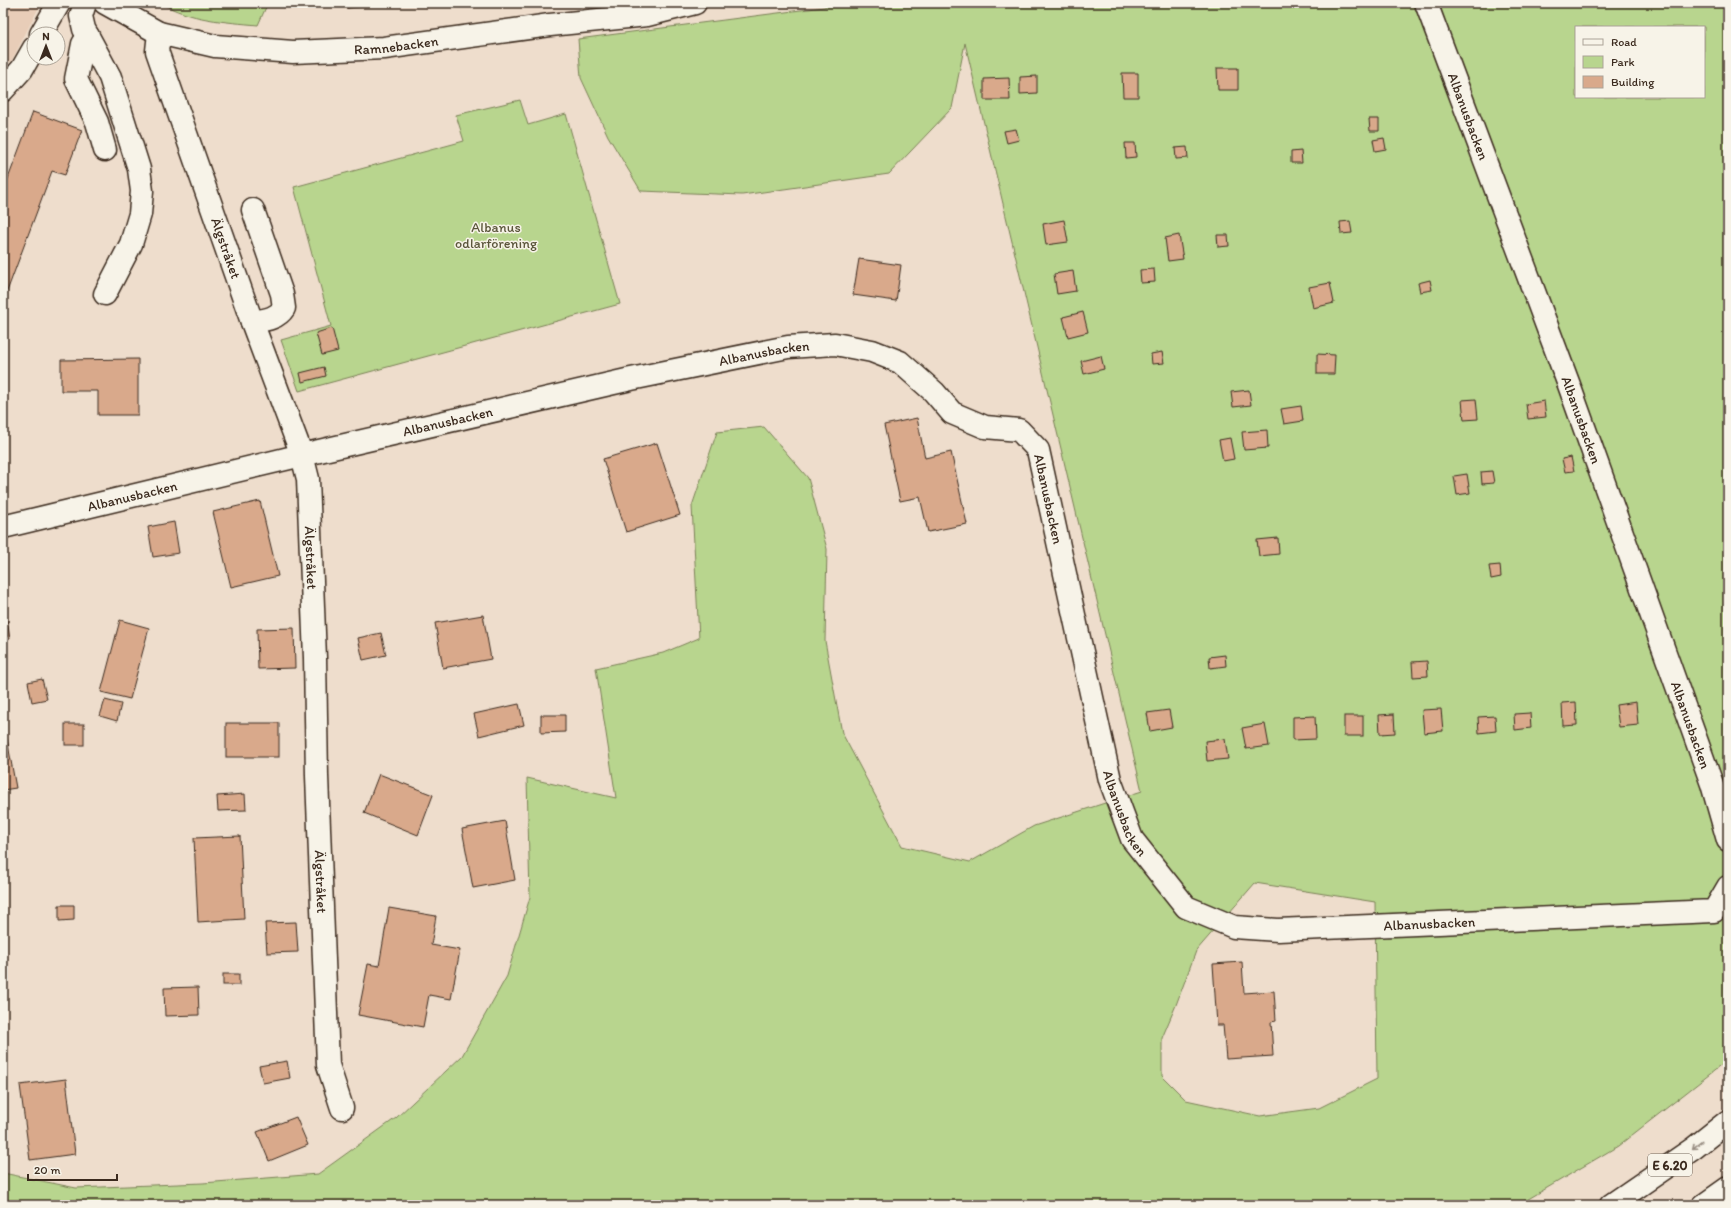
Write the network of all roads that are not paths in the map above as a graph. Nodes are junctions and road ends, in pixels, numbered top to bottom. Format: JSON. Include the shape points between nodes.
{"nodes":[{"id":1,"x":59,"y":3,"type":"edge"},
{"id":2,"x":85,"y":3,"type":"edge"},
{"id":3,"x":104,"y":3,"type":"edge"},
{"id":4,"x":695,"y":3,"type":"edge"},
{"id":5,"x":1426,"y":3,"type":"edge"},
{"id":6,"x":46,"y":26,"type":"edge"},
{"id":7,"x":159,"y":33,"type":"junction"},
{"id":8,"x":88,"y":36,"type":"junction"},
{"id":9,"x":26,"y":62,"type":"edge"},
{"id":10,"x":3,"y":90,"type":"edge"},
{"id":11,"x":106,"y":150,"type":"dead end"},
{"id":12,"x":253,"y":210,"type":"dead end"},
{"id":13,"x":105,"y":294,"type":"dead end"},
{"id":14,"x":252,"y":322,"type":"junction"},
{"id":15,"x":302,"y":455,"type":"junction"},
{"id":16,"x":3,"y":527,"type":"edge"},
{"id":17,"x":1728,"y":840,"type":"edge"},
{"id":18,"x":1728,"y":887,"type":"edge"},
{"id":19,"x":342,"y":1108,"type":"dead end"},
{"id":20,"x":1728,"y":1121,"type":"edge"},
{"id":21,"x":1728,"y":1188,"type":"edge"},
{"id":22,"x":1611,"y":1205,"type":"edge"},
{"id":23,"x":1704,"y":1205,"type":"edge"}],
"edges":[{"from":1,"to":6,"type":"main road"},
{"from":2,"to":8,"type":"main road","via":[[81,16]]},
{"from":3,"to":7,"type":"main road","name":"Ramnebacken"},
{"from":4,"to":7,"type":"main road","name":"Ramnebacken","via":[[647,15],[550,25],[384,48],[293,52],[215,46]]},
{"from":5,"to":17,"type":"main road","name":"Albanusbacken","via":[[1569,385],[1712,784]]},
{"from":7,"to":14,"type":"main road","name":"Älgstråket","via":[[157,51]]},
{"from":8,"to":11,"type":"main road","via":[[76,79],[97,122]]},
{"from":8,"to":13,"type":"main road","via":[[110,77],[139,169],[142,191],[140,214],[131,244]]},
{"from":9,"to":10,"type":"main road"},
{"from":12,"to":14,"type":"main road","via":[[282,294],[284,308],[281,314],[272,318]]},
{"from":14,"to":15,"type":"main road","name":"Älgstråket"},
{"from":15,"to":16,"type":"main road","name":"Albanusbacken"},
{"from":15,"to":18,"type":"main road","name":"Albanusbacken","via":[[624,381],[788,347],[835,344],[872,351],[900,362],[934,392],[952,413],[985,426],[1019,430],[1038,450],[1110,780],[1132,839],[1186,907],[1234,927],[1278,930],[1714,911]]},
{"from":15,"to":19,"type":"main road","name":"Älgstråket","via":[[308,479],[309,502],[328,1066]]},
{"from":20,"to":22,"type":"main road","number":"E 6.20","one_way":true,"via":[[1688,1153]]},
{"from":21,"to":23,"type":"main road"}]}
